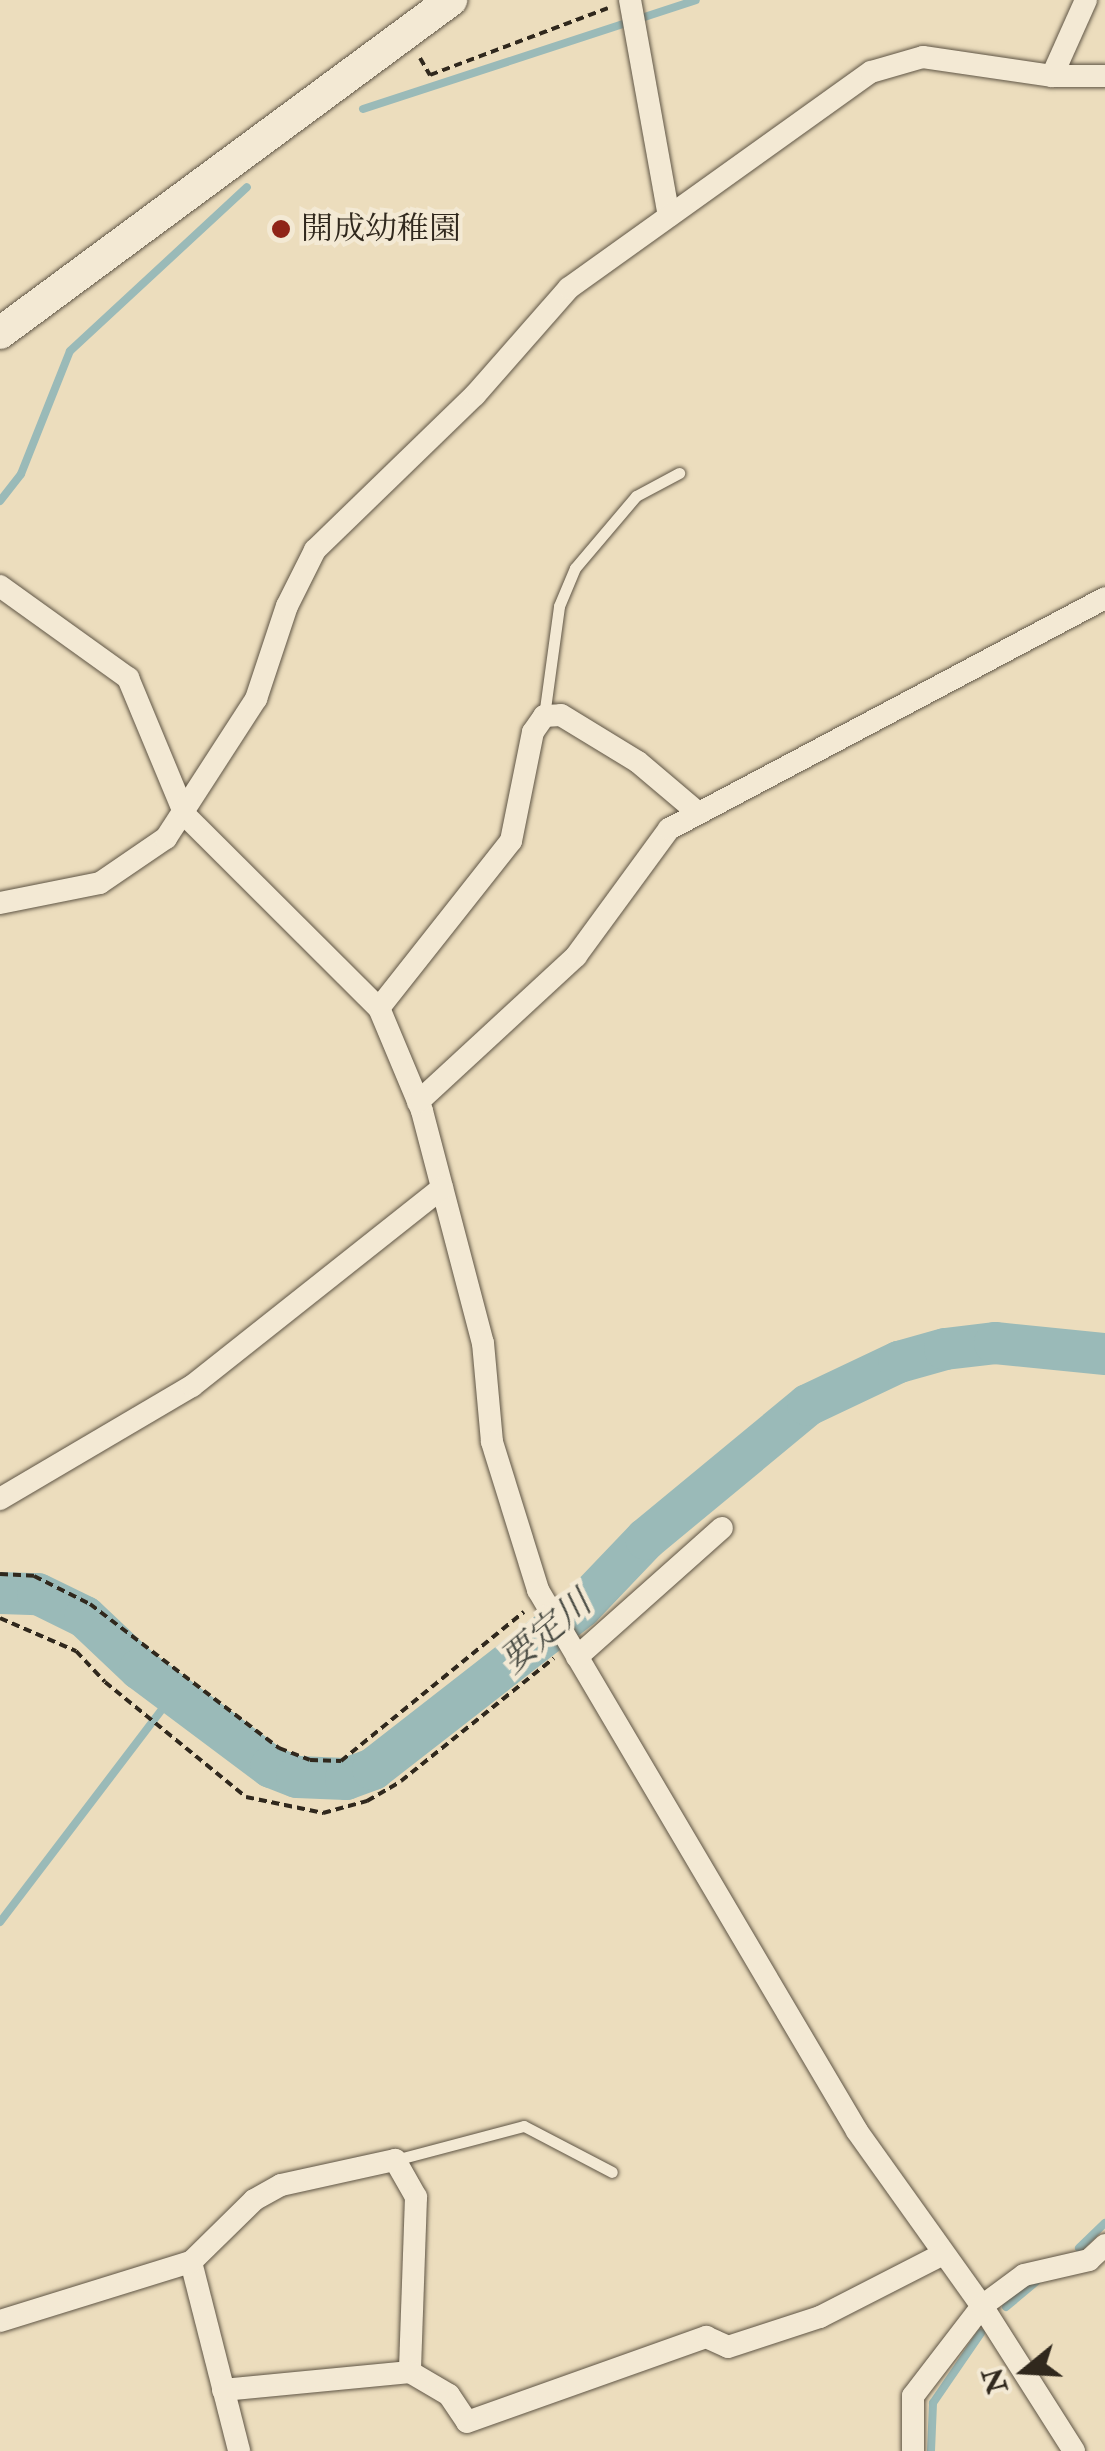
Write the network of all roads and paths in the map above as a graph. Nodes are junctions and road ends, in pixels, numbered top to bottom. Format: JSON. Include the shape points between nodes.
{"nodes":[{"id":1,"x":451,"y":0,"type":"edge"},
{"id":2,"x":630,"y":0,"type":"edge"},
{"id":3,"x":1086,"y":0,"type":"edge"},
{"id":4,"x":415,"y":50,"type":"dead end"},
{"id":5,"x":1052,"y":76,"type":"junction"},
{"id":6,"x":1105,"y":76,"type":"edge"},
{"id":7,"x":669,"y":216,"type":"junction"},
{"id":8,"x":0,"y":333,"type":"edge"},
{"id":9,"x":679,"y":473,"type":"dead end"},
{"id":10,"x":0,"y":586,"type":"edge"},
{"id":11,"x":1105,"y":598,"type":"edge"},
{"id":12,"x":544,"y":716,"type":"junction"},
{"id":13,"x":696,"y":812,"type":"junction"},
{"id":14,"x":185,"y":814,"type":"junction"},
{"id":15,"x":0,"y":903,"type":"edge"},
{"id":16,"x":379,"y":1008,"type":"junction"},
{"id":17,"x":418,"y":1102,"type":"junction"},
{"id":18,"x":442,"y":1188,"type":"junction"},
{"id":19,"x":0,"y":1498,"type":"edge"},
{"id":20,"x":722,"y":1528,"type":"dead end"},
{"id":21,"x":0,"y":1574,"type":"edge"},
{"id":22,"x":538,"y":1590,"type":"junction"},
{"id":23,"x":0,"y":1618,"type":"edge"},
{"id":24,"x":572,"y":1649,"type":"junction"},
{"id":25,"x":396,"y":2160,"type":"junction"},
{"id":26,"x":612,"y":2172,"type":"dead end"},
{"id":27,"x":1105,"y":2245,"type":"edge"},
{"id":28,"x":942,"y":2254,"type":"junction"},
{"id":29,"x":191,"y":2262,"type":"junction"},
{"id":30,"x":982,"y":2306,"type":"junction"},
{"id":31,"x":0,"y":2321,"type":"edge"},
{"id":32,"x":410,"y":2372,"type":"junction"},
{"id":33,"x":223,"y":2390,"type":"junction"},
{"id":34,"x":239,"y":2451,"type":"edge"},
{"id":35,"x":913,"y":2451,"type":"edge"},
{"id":36,"x":1074,"y":2451,"type":"edge"}],
"edges":[{"from":1,"to":8,"type":"street"},
{"from":2,"to":4,"type":"path","via":[[430,76]]},
{"from":2,"to":7,"type":"street"},
{"from":3,"to":5,"type":"street"},
{"from":5,"to":6,"type":"street"},
{"from":5,"to":7,"type":"street","via":[[923,57],[897,62],[870,72]]},
{"from":7,"to":14,"type":"street","via":[[569,288],[487,383],[315,550],[287,606],[256,698]]},
{"from":9,"to":12,"type":"lane","via":[[636,496],[575,568],[558,606]]},
{"from":10,"to":14,"type":"street","via":[[128,678]]},
{"from":11,"to":13,"type":"street"},
{"from":12,"to":13,"type":"street","via":[[561,715],[638,762]]},
{"from":12,"to":16,"type":"street","via":[[533,732],[510,841]]},
{"from":13,"to":17,"type":"street","via":[[670,829],[576,956]]},
{"from":14,"to":15,"type":"street","via":[[144,859],[110,879]]},
{"from":14,"to":16,"type":"street"},
{"from":16,"to":17,"type":"street"},
{"from":17,"to":18,"type":"street"},
{"from":18,"to":19,"type":"street","via":[[192,1386]]},
{"from":18,"to":22,"type":"street","via":[[483,1344],[492,1442]]},
{"from":20,"to":24,"type":"street"},
{"from":21,"to":22,"type":"path","via":[[34,1576],[90,1604],[280,1748],[310,1760],[341,1761],[528,1610]]},
{"from":22,"to":24,"type":"street"},
{"from":23,"to":24,"type":"path","via":[[76,1650],[246,1797],[323,1813],[366,1801],[400,1780],[538,1666]]},
{"from":24,"to":28,"type":"street","via":[[848,2117]]},
{"from":25,"to":26,"type":"lane","via":[[524,2126]]},
{"from":25,"to":29,"type":"street","via":[[281,2186],[254,2200]]},
{"from":25,"to":32,"type":"street","via":[[416,2197]]},
{"from":27,"to":30,"type":"street","via":[[1089,2260],[1024,2275]]},
{"from":28,"to":30,"type":"street"},
{"from":28,"to":32,"type":"street","via":[[820,2317],[728,2347],[706,2337],[467,2422],[449,2395]]},
{"from":29,"to":31,"type":"street"},
{"from":29,"to":33,"type":"street"},
{"from":30,"to":35,"type":"street","via":[[913,2396]]},
{"from":30,"to":36,"type":"street"},
{"from":32,"to":33,"type":"street"},
{"from":33,"to":34,"type":"street"}]}
